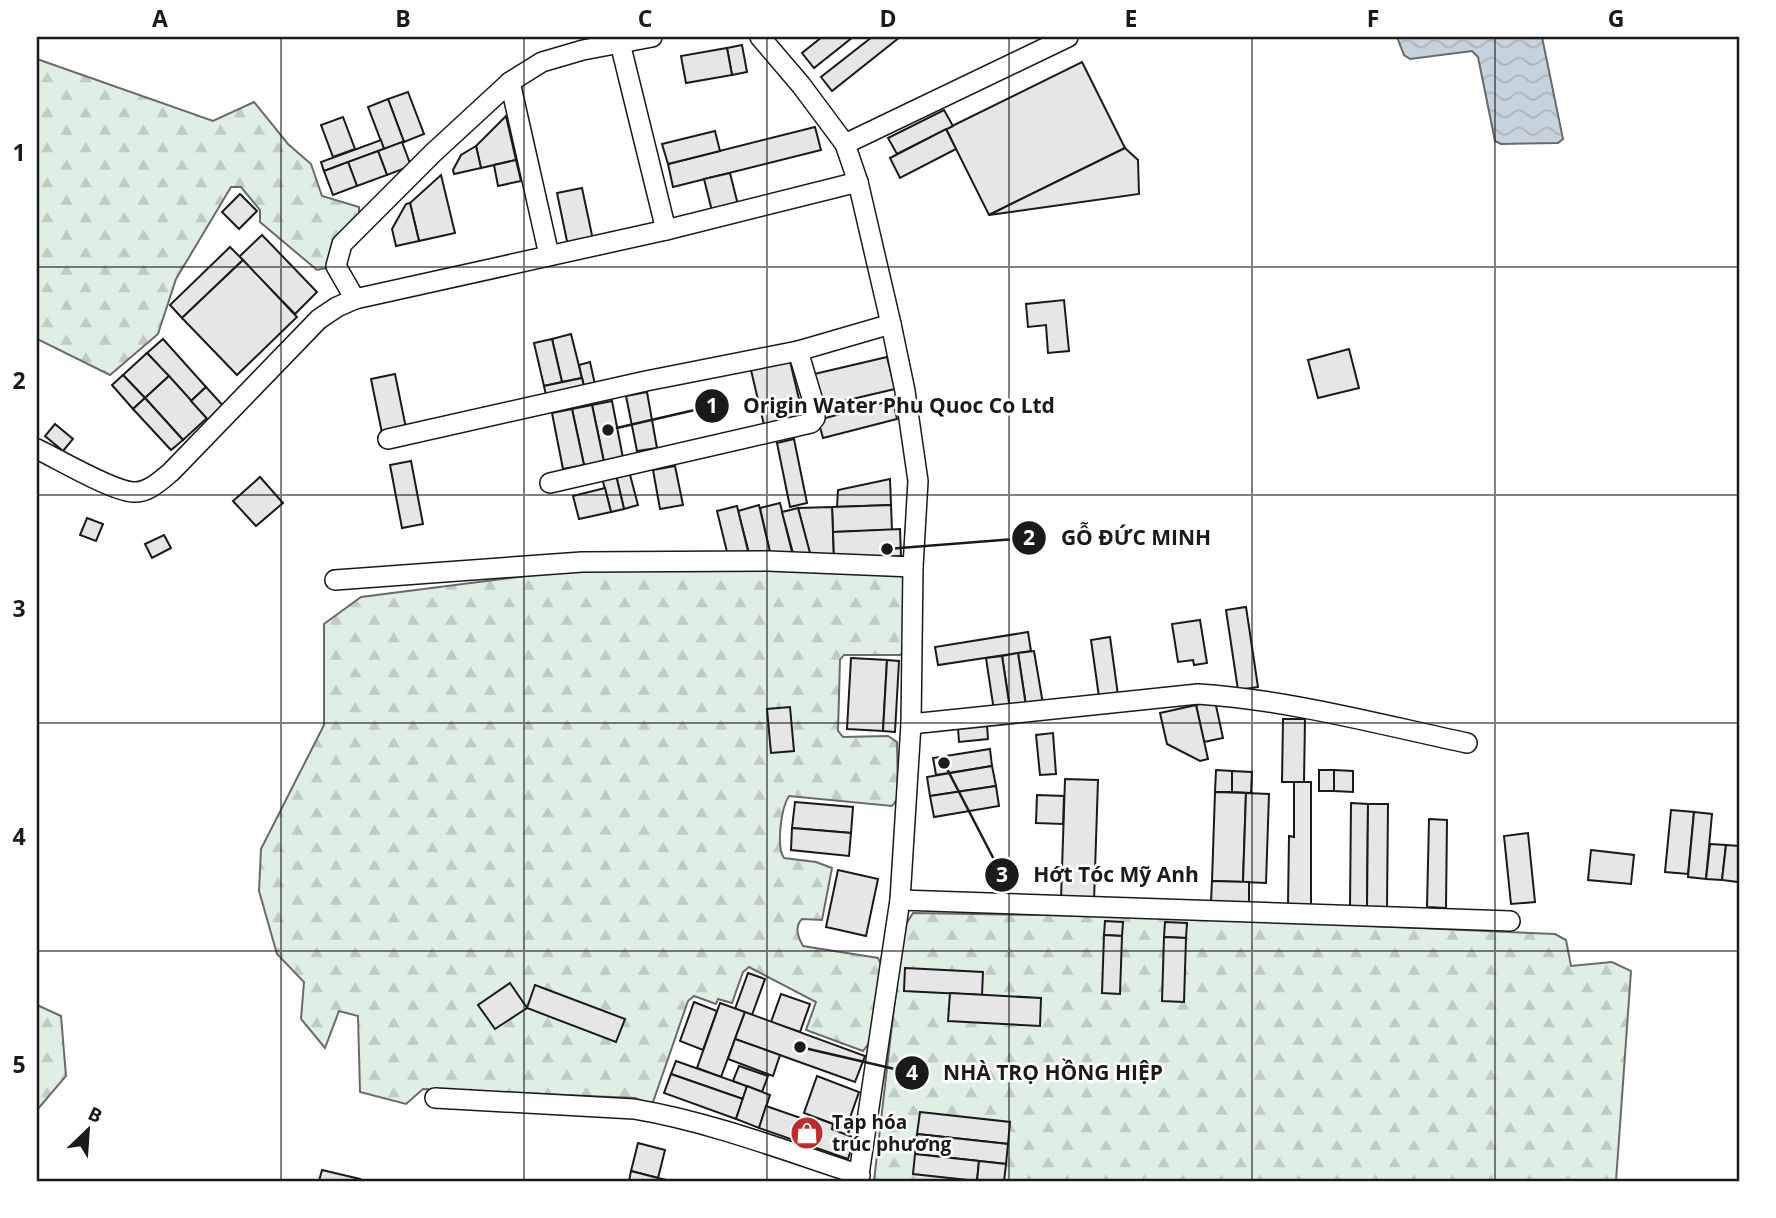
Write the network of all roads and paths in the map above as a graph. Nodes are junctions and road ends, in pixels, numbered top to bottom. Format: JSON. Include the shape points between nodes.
{"nodes":[{"id":1,"x":652,"y":37,"type":"edge"},
{"id":2,"x":760,"y":37,"type":"edge"},
{"id":3,"x":1068,"y":37,"type":"edge"},
{"id":4,"x":620,"y":43,"type":"junction"},
{"id":5,"x":510,"y":82,"type":"junction"},
{"id":6,"x":845,"y":144,"type":"junction"},
{"id":7,"x":858,"y":182,"type":"junction"},
{"id":8,"x":666,"y":230,"type":"junction"},
{"id":9,"x":548,"y":255,"type":"junction"},
{"id":10,"x":355,"y":299,"type":"junction"},
{"id":11,"x":891,"y":324,"type":"junction"},
{"id":12,"x":798,"y":351,"type":"junction"},
{"id":13,"x":388,"y":439,"type":"dead end"},
{"id":14,"x":37,"y":449,"type":"edge"},
{"id":15,"x":550,"y":483,"type":"dead end"},
{"id":16,"x":913,"y":567,"type":"junction"},
{"id":17,"x":335,"y":580,"type":"dead end"},
{"id":18,"x":911,"y":724,"type":"junction"},
{"id":19,"x":1467,"y":743,"type":"dead end"},
{"id":20,"x":900,"y":900,"type":"junction"},
{"id":21,"x":1510,"y":921,"type":"dead end"},
{"id":22,"x":435,"y":1098,"type":"dead end"},
{"id":23,"x":859,"y":1178,"type":"edge"}],
"edges":[{"from":1,"to":4,"type":"street"},
{"from":2,"to":6,"type":"street"},
{"from":3,"to":6,"type":"street"},
{"from":4,"to":5,"type":"street","via":[[542,62]]},
{"from":4,"to":8,"type":"street"},
{"from":5,"to":9,"type":"street"},
{"from":5,"to":10,"type":"street","via":[[342,244],[336,266]]},
{"from":6,"to":7,"type":"street"},
{"from":7,"to":8,"type":"street"},
{"from":7,"to":11,"type":"street"},
{"from":8,"to":9,"type":"street"},
{"from":9,"to":10,"type":"street"},
{"from":10,"to":14,"type":"street","via":[[319,319],[153,487],[135,493],[118,489]]},
{"from":11,"to":12,"type":"street"},
{"from":11,"to":16,"type":"street","via":[[918,481]]},
{"from":12,"to":13,"type":"street"},
{"from":12,"to":15,"type":"street","via":[[815,408],[811,423]]},
{"from":16,"to":17,"type":"street","via":[[768,561],[582,562]]},
{"from":16,"to":18,"type":"street"},
{"from":18,"to":19,"type":"street","via":[[1198,694],[1274,702]]},
{"from":18,"to":20,"type":"street"},
{"from":20,"to":21,"type":"street"},
{"from":20,"to":23,"type":"street"},
{"from":22,"to":23,"type":"street","via":[[646,1111],[702,1124]]}]}
